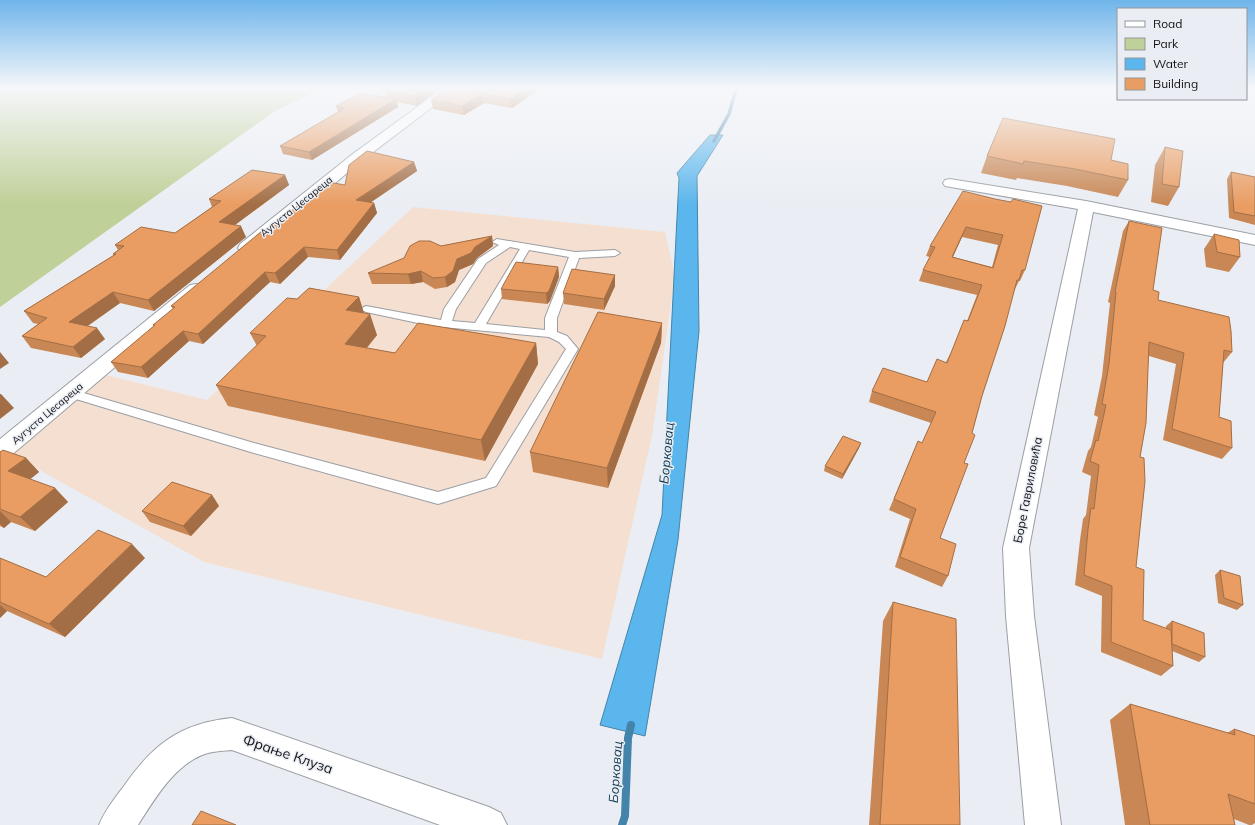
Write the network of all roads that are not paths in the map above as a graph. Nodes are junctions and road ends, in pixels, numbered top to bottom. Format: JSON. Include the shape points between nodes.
{"nodes":[{"id":1,"x":398,"y":128,"type":"edge"},
{"id":2,"x":950,"y":183,"type":"dead end"},
{"id":3,"x":1086,"y":206,"type":"junction"},
{"id":4,"x":1255,"y":240,"type":"edge"},
{"id":5,"x":526,"y":247,"type":"junction"},
{"id":6,"x":616,"y":253,"type":"dead end"},
{"id":7,"x":575,"y":255,"type":"junction"},
{"id":8,"x":235,"y":256,"type":"edge"},
{"id":9,"x":211,"y":276,"type":"edge"},
{"id":10,"x":366,"y":308,"type":"dead end"},
{"id":11,"x":446,"y":324,"type":"junction"},
{"id":12,"x":478,"y":328,"type":"junction"},
{"id":13,"x":551,"y":334,"type":"junction"},
{"id":14,"x":70,"y":393,"type":"junction"},
{"id":15,"x":0,"y":452,"type":"edge"},
{"id":16,"x":117,"y":825,"type":"edge"},
{"id":17,"x":489,"y":825,"type":"edge"},
{"id":18,"x":1043,"y":825,"type":"edge"}],
"edges":[{"from":1,"to":8,"type":"street","name":"Аугуста Цесареца"},
{"from":2,"to":3,"type":"street"},
{"from":3,"to":4,"type":"street"},
{"from":3,"to":18,"type":"street","name":"Боре Гавриловића","via":[[1016,548],[1020,616]]},
{"from":5,"to":7,"type":"lane"},
{"from":5,"to":11,"type":"lane","via":[[502,243],[482,261],[450,309]]},
{"from":5,"to":12,"type":"lane"},
{"from":6,"to":7,"type":"lane"},
{"from":7,"to":13,"type":"lane","via":[[551,318]]},
{"from":9,"to":14,"type":"street","name":"Аугуста Цесареца"},
{"from":10,"to":11,"type":"lane"},
{"from":11,"to":12,"type":"lane"},
{"from":12,"to":13,"type":"lane"},
{"from":13,"to":14,"type":"lane","via":[[563,339],[572,349],[491,482],[438,498],[254,448]]},
{"from":14,"to":15,"type":"street","name":"Аугуста Цесареца"},
{"from":16,"to":17,"type":"street","name":"Фрање Клуза","via":[[153,775],[173,753],[202,737],[216,734],[232,734]]}]}
